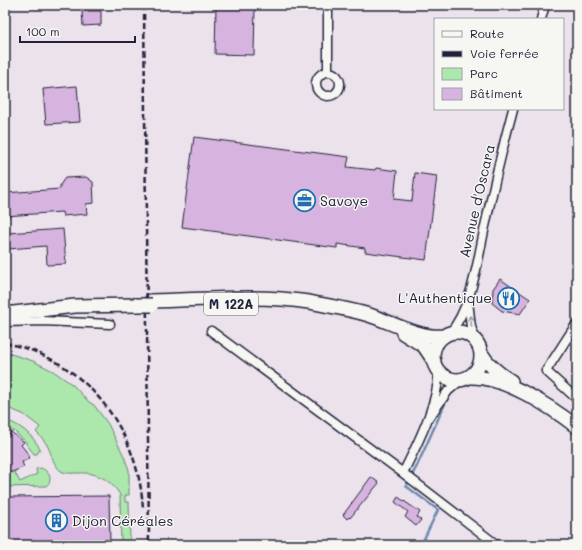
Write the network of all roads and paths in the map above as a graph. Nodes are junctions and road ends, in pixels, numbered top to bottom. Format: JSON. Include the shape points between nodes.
{"nodes":[{"id":1,"x":328,"y":5,"type":"edge"},
{"id":2,"x":545,"y":5,"type":"edge"},
{"id":3,"x":541,"y":18,"type":"edge"},
{"id":4,"x":328,"y":71,"type":"dead end"},
{"id":5,"x":513,"y":110,"type":"edge"},
{"id":6,"x":468,"y":300,"type":"junction"},
{"id":7,"x":136,"y":303,"type":"junction"},
{"id":8,"x":310,"y":305,"type":"junction"},
{"id":9,"x":5,"y":310,"type":"edge"},
{"id":10,"x":5,"y":314,"type":"edge"},
{"id":11,"x":5,"y":322,"type":"edge"},
{"id":12,"x":110,"y":324,"type":"dead end"},
{"id":13,"x":577,"y":324,"type":"edge"},
{"id":14,"x":211,"y":331,"type":"dead end"},
{"id":15,"x":447,"y":335,"type":"junction"},
{"id":16,"x":478,"y":347,"type":"junction"},
{"id":17,"x":436,"y":365,"type":"junction"},
{"id":18,"x":466,"y":378,"type":"junction"},
{"id":19,"x":577,"y":399,"type":"edge"},
{"id":20,"x":427,"y":422,"type":"junction"},
{"id":21,"x":577,"y":422,"type":"edge"},
{"id":22,"x":577,"y":427,"type":"edge"},
{"id":23,"x":403,"y":473,"type":"junction"},
{"id":24,"x":497,"y":545,"type":"edge"}],
"edges":[{"from":1,"to":4,"type":"street"},
{"from":2,"to":3,"type":"street"},
{"from":5,"to":6,"type":"street","name":"Avenue d'Oscara"},
{"from":6,"to":15,"type":"street","name":"Avenue d'Oscara","via":[[455,326]]},
{"from":16,"to":6,"type":"street","name":"Avenue d'Oscara","one_way":true,"via":[[471,327]]},
{"from":7,"to":8,"type":"main road","number":"M 122A","bridge":true},
{"from":7,"to":9,"type":"main road","number":"M 122A","via":[[75,302]]},
{"from":7,"to":10,"type":"main road","number":"M 122A","via":[[75,306]]},
{"from":8,"to":15,"type":"main road","number":"M 122A","via":[[363,314],[428,336]]},
{"from":8,"to":17,"type":"main road","number":"M 122A","via":[[402,332],[424,346]]},
{"from":11,"to":12,"type":"street"},
{"from":13,"to":19,"type":"street","via":[[546,371]]},
{"from":14,"to":23,"type":"street"},
{"from":15,"to":16,"type":"main road","via":[[463,333]]},
{"from":15,"to":17,"type":"main road","via":[[435,349]]},
{"from":16,"to":18,"type":"main road","via":[[481,360],[478,367]]},
{"from":16,"to":21,"type":"main road","via":[[486,362],[506,379]]},
{"from":17,"to":18,"type":"main road","via":[[444,376],[450,379]]},
{"from":17,"to":20,"type":"street","via":[[437,388]]},
{"from":18,"to":20,"type":"street","via":[[445,394]]},
{"from":18,"to":22,"type":"main road","via":[[481,377],[514,389]]},
{"from":20,"to":23,"type":"street"},
{"from":23,"to":24,"type":"street"}]}
